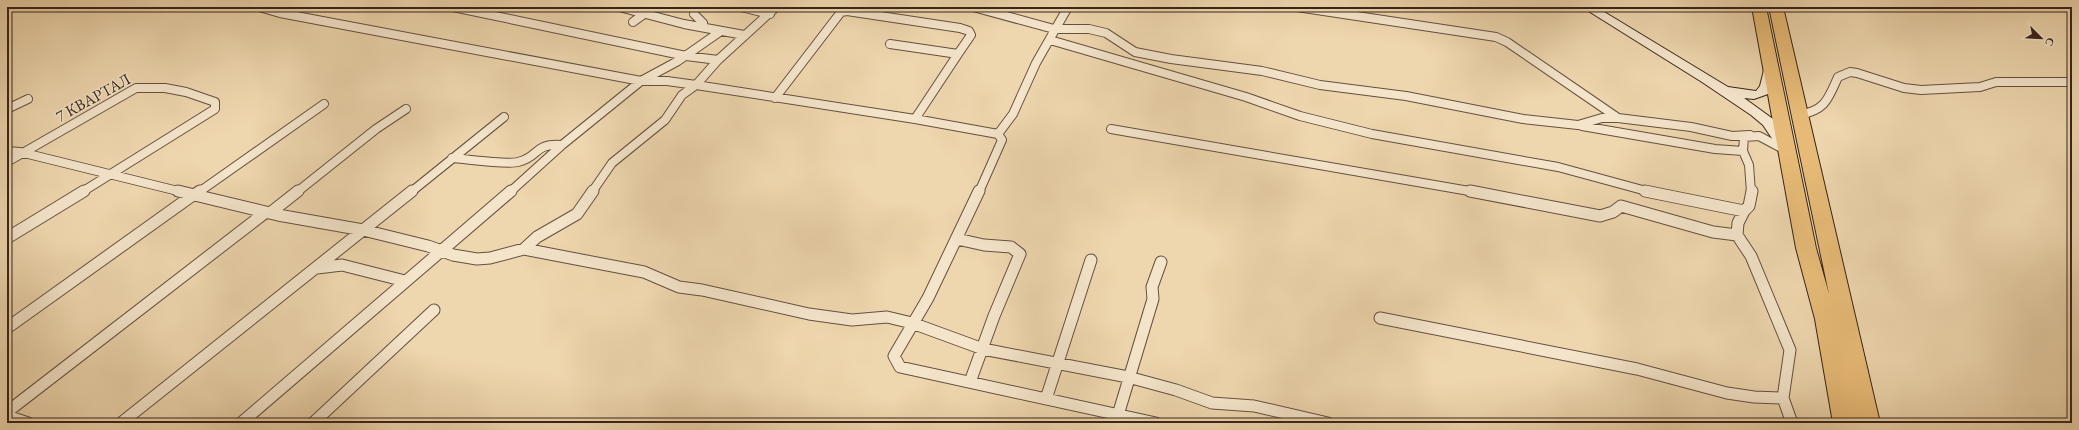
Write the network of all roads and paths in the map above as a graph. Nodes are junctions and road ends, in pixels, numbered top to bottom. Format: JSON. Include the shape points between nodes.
{"nodes":[{"id":1,"x":258,"y":7,"type":"edge"},
{"id":2,"x":453,"y":7,"type":"edge"},
{"id":3,"x":741,"y":7,"type":"edge"},
{"id":4,"x":776,"y":7,"type":"edge"},
{"id":5,"x":973,"y":7,"type":"edge"},
{"id":6,"x":1068,"y":7,"type":"edge"},
{"id":7,"x":1297,"y":7,"type":"edge"},
{"id":8,"x":1588,"y":7,"type":"edge"},
{"id":9,"x":1759,"y":7,"type":"edge"},
{"id":10,"x":1776,"y":7,"type":"edge"},
{"id":11,"x":625,"y":8,"type":"edge"},
{"id":12,"x":273,"y":9,"type":"edge"},
{"id":13,"x":644,"y":14,"type":"junction"},
{"id":14,"x":694,"y":14,"type":"dead end"},
{"id":15,"x":770,"y":14,"type":"junction"},
{"id":16,"x":633,"y":22,"type":"dead end"},
{"id":17,"x":700,"y":27,"type":"junction"},
{"id":18,"x":1054,"y":29,"type":"junction"},
{"id":19,"x":721,"y":31,"type":"junction"},
{"id":20,"x":744,"y":35,"type":"junction"},
{"id":21,"x":1050,"y":40,"type":"junction"},
{"id":22,"x":890,"y":44,"type":"dead end"},
{"id":23,"x":958,"y":54,"type":"junction"},
{"id":24,"x":686,"y":56,"type":"junction"},
{"id":25,"x":718,"y":60,"type":"junction"},
{"id":26,"x":1770,"y":68,"type":"junction"},
{"id":27,"x":641,"y":81,"type":"junction"},
{"id":28,"x":1714,"y":84,"type":"junction"},
{"id":29,"x":696,"y":85,"type":"junction"},
{"id":30,"x":2070,"y":85,"type":"edge"},
{"id":31,"x":775,"y":98,"type":"junction"},
{"id":32,"x":28,"y":99,"type":"dead end"},
{"id":33,"x":324,"y":104,"type":"dead end"},
{"id":34,"x":7,"y":109,"type":"edge"},
{"id":35,"x":406,"y":109,"type":"dead end"},
{"id":36,"x":1799,"y":115,"type":"junction"},
{"id":37,"x":504,"y":117,"type":"dead end"},
{"id":38,"x":1618,"y":118,"type":"junction"},
{"id":39,"x":915,"y":119,"type":"junction"},
{"id":40,"x":1578,"y":125,"type":"junction"},
{"id":41,"x":1111,"y":129,"type":"dead end"},
{"id":42,"x":998,"y":134,"type":"junction"},
{"id":43,"x":1750,"y":135,"type":"junction"},
{"id":44,"x":562,"y":145,"type":"junction"},
{"id":45,"x":1743,"y":150,"type":"junction"},
{"id":46,"x":7,"y":151,"type":"edge"},
{"id":47,"x":1787,"y":151,"type":"junction"},
{"id":48,"x":23,"y":153,"type":"junction"},
{"id":49,"x":452,"y":158,"type":"junction"},
{"id":50,"x":7,"y":162,"type":"edge"},
{"id":51,"x":516,"y":163,"type":"junction"},
{"id":52,"x":532,"y":172,"type":"junction"},
{"id":53,"x":110,"y":174,"type":"junction"},
{"id":54,"x":194,"y":195,"type":"junction"},
{"id":55,"x":1744,"y":211,"type":"junction"},
{"id":56,"x":268,"y":213,"type":"junction"},
{"id":57,"x":363,"y":230,"type":"junction"},
{"id":58,"x":1737,"y":235,"type":"junction"},
{"id":59,"x":7,"y":238,"type":"edge"},
{"id":60,"x":956,"y":239,"type":"junction"},
{"id":61,"x":524,"y":249,"type":"junction"},
{"id":62,"x":441,"y":251,"type":"junction"},
{"id":63,"x":1091,"y":260,"type":"dead end"},
{"id":64,"x":1162,"y":262,"type":"dead end"},
{"id":65,"x":315,"y":268,"type":"junction"},
{"id":66,"x":405,"y":281,"type":"junction"},
{"id":67,"x":434,"y":310,"type":"dead end"},
{"id":68,"x":1380,"y":318,"type":"dead end"},
{"id":69,"x":912,"y":323,"type":"junction"},
{"id":70,"x":7,"y":328,"type":"edge"},
{"id":71,"x":983,"y":349,"type":"junction"},
{"id":72,"x":1057,"y":364,"type":"junction"},
{"id":73,"x":1128,"y":377,"type":"junction"},
{"id":74,"x":970,"y":382,"type":"junction"},
{"id":75,"x":1783,"y":398,"type":"junction"},
{"id":76,"x":1046,"y":399,"type":"junction"},
{"id":77,"x":7,"y":412,"type":"edge"},
{"id":78,"x":1118,"y":415,"type":"junction"},
{"id":79,"x":7,"y":416,"type":"edge"},
{"id":80,"x":28,"y":423,"type":"edge"},
{"id":81,"x":121,"y":423,"type":"edge"},
{"id":82,"x":241,"y":423,"type":"edge"},
{"id":83,"x":313,"y":423,"type":"edge"},
{"id":84,"x":1156,"y":423,"type":"edge"},
{"id":85,"x":1328,"y":423,"type":"edge"},
{"id":86,"x":1792,"y":423,"type":"edge"},
{"id":87,"x":1845,"y":423,"type":"edge"},
{"id":88,"x":1868,"y":423,"type":"edge"}],
"edges":[{"from":1,"to":12,"type":"street"},
{"from":2,"to":24,"type":"street"},
{"from":3,"to":15,"type":"street"},
{"from":4,"to":15,"type":"street"},
{"from":5,"to":18,"type":"street"},
{"from":6,"to":18,"type":"street"},
{"from":7,"to":38,"type":"street","via":[[1496,37]]},
{"from":8,"to":28,"type":"main road"},
{"from":9,"to":26,"type":"highway"},
{"from":10,"to":36,"type":"highway"},
{"from":11,"to":13,"type":"street"},
{"from":12,"to":27,"type":"street"},
{"from":13,"to":16,"type":"street"},
{"from":13,"to":17,"type":"street"},
{"from":14,"to":17,"type":"street","via":[[703,23]]},
{"from":15,"to":20,"type":"street"},
{"from":17,"to":19,"type":"street"},
{"from":18,"to":21,"type":"street"},
{"from":18,"to":40,"type":"street","via":[[1098,31],[1135,52],[1171,59],[1262,71],[1320,85],[1406,96],[1523,119]]},
{"from":19,"to":20,"type":"street"},
{"from":19,"to":24,"type":"street"},
{"from":20,"to":25,"type":"street"},
{"from":21,"to":42,"type":"street","via":[[1012,114]]},
{"from":21,"to":55,"type":"street","via":[[1246,97],[1300,116],[1372,134],[1558,168]]},
{"from":22,"to":23,"type":"street"},
{"from":23,"to":31,"type":"street","via":[[971,35],[969,31],[841,12]]},
{"from":23,"to":39,"type":"street"},
{"from":24,"to":25,"type":"street"},
{"from":24,"to":27,"type":"street"},
{"from":25,"to":29,"type":"street"},
{"from":26,"to":28,"type":"main road","via":[[1769,86],[1757,95],[1743,95]]},
{"from":26,"to":47,"type":"highway"},
{"from":27,"to":29,"type":"street"},
{"from":27,"to":44,"type":"street"},
{"from":28,"to":47,"type":"main road","via":[[1768,122]]},
{"from":29,"to":31,"type":"street"},
{"from":29,"to":61,"type":"street","via":[[682,95],[665,120],[612,163],[576,214],[538,237]]},
{"from":30,"to":36,"type":"street","via":[[1996,82],[1980,87],[1921,90],[1904,88],[1864,74],[1850,72],[1838,77],[1826,103],[1810,113]]},
{"from":31,"to":39,"type":"street"},
{"from":32,"to":34,"type":"street"},
{"from":33,"to":54,"type":"street"},
{"from":35,"to":56,"type":"street","via":[[376,129]]},
{"from":36,"to":88,"type":"highway"},
{"from":37,"to":49,"type":"street"},
{"from":38,"to":40,"type":"street","via":[[1602,118]]},
{"from":38,"to":43,"type":"street","via":[[1691,127],[1732,136]]},
{"from":39,"to":42,"type":"street"},
{"from":40,"to":45,"type":"street","via":[[1716,149]]},
{"from":41,"to":58,"type":"street","via":[[1457,188],[1600,216],[1621,206],[1713,232]]},
{"from":42,"to":60,"type":"street","via":[[1002,140]]},
{"from":43,"to":45,"type":"street","via":[[1744,137]]},
{"from":43,"to":47,"type":"street","via":[[1767,139]]},
{"from":44,"to":51,"type":"street","via":[[545,145],[528,160]]},
{"from":44,"to":52,"type":"street"},
{"from":45,"to":55,"type":"street","via":[[1749,166],[1752,188],[1749,206]]},
{"from":46,"to":48,"type":"street"},
{"from":47,"to":87,"type":"highway","via":[[1806,248],[1826,319]]},
{"from":48,"to":50,"type":"street","name":"7 КВАРТАЛ"},
{"from":48,"to":53,"type":"street"},
{"from":48,"to":53,"type":"street","name":"7 КВАРТАЛ","via":[[136,88],[162,88],[215,102],[214,109]]},
{"from":49,"to":51,"type":"street"},
{"from":49,"to":57,"type":"street"},
{"from":51,"to":52,"type":"street"},
{"from":52,"to":62,"type":"street"},
{"from":53,"to":54,"type":"street"},
{"from":53,"to":59,"type":"street"},
{"from":54,"to":56,"type":"street"},
{"from":54,"to":70,"type":"street"},
{"from":55,"to":58,"type":"street","via":[[1738,223]]},
{"from":56,"to":57,"type":"street"},
{"from":56,"to":77,"type":"street"},
{"from":57,"to":62,"type":"street"},
{"from":57,"to":65,"type":"street"},
{"from":58,"to":75,"type":"street","via":[[1751,256],[1790,350]]},
{"from":60,"to":69,"type":"street","via":[[928,298]]},
{"from":60,"to":71,"type":"street","via":[[1011,247],[1020,254]]},
{"from":61,"to":62,"type":"street","via":[[502,256],[477,259]]},
{"from":61,"to":69,"type":"street","via":[[644,272],[679,287],[809,314],[852,320],[887,317]]},
{"from":62,"to":66,"type":"street"},
{"from":63,"to":72,"type":"street"},
{"from":64,"to":73,"type":"street","via":[[1152,287],[1153,299]]},
{"from":65,"to":66,"type":"street","via":[[342,265]]},
{"from":65,"to":81,"type":"street"},
{"from":66,"to":82,"type":"street"},
{"from":67,"to":83,"type":"street"},
{"from":68,"to":75,"type":"street","via":[[1637,369],[1727,393]]},
{"from":69,"to":71,"type":"street"},
{"from":69,"to":74,"type":"street","via":[[894,356],[900,367]]},
{"from":71,"to":72,"type":"street"},
{"from":71,"to":74,"type":"street"},
{"from":72,"to":73,"type":"street"},
{"from":72,"to":76,"type":"street"},
{"from":73,"to":78,"type":"street"},
{"from":73,"to":85,"type":"street","via":[[1212,403],[1254,406]]},
{"from":74,"to":76,"type":"street"},
{"from":75,"to":86,"type":"street"},
{"from":76,"to":78,"type":"street"},
{"from":78,"to":84,"type":"street"},
{"from":79,"to":80,"type":"street"}]}
